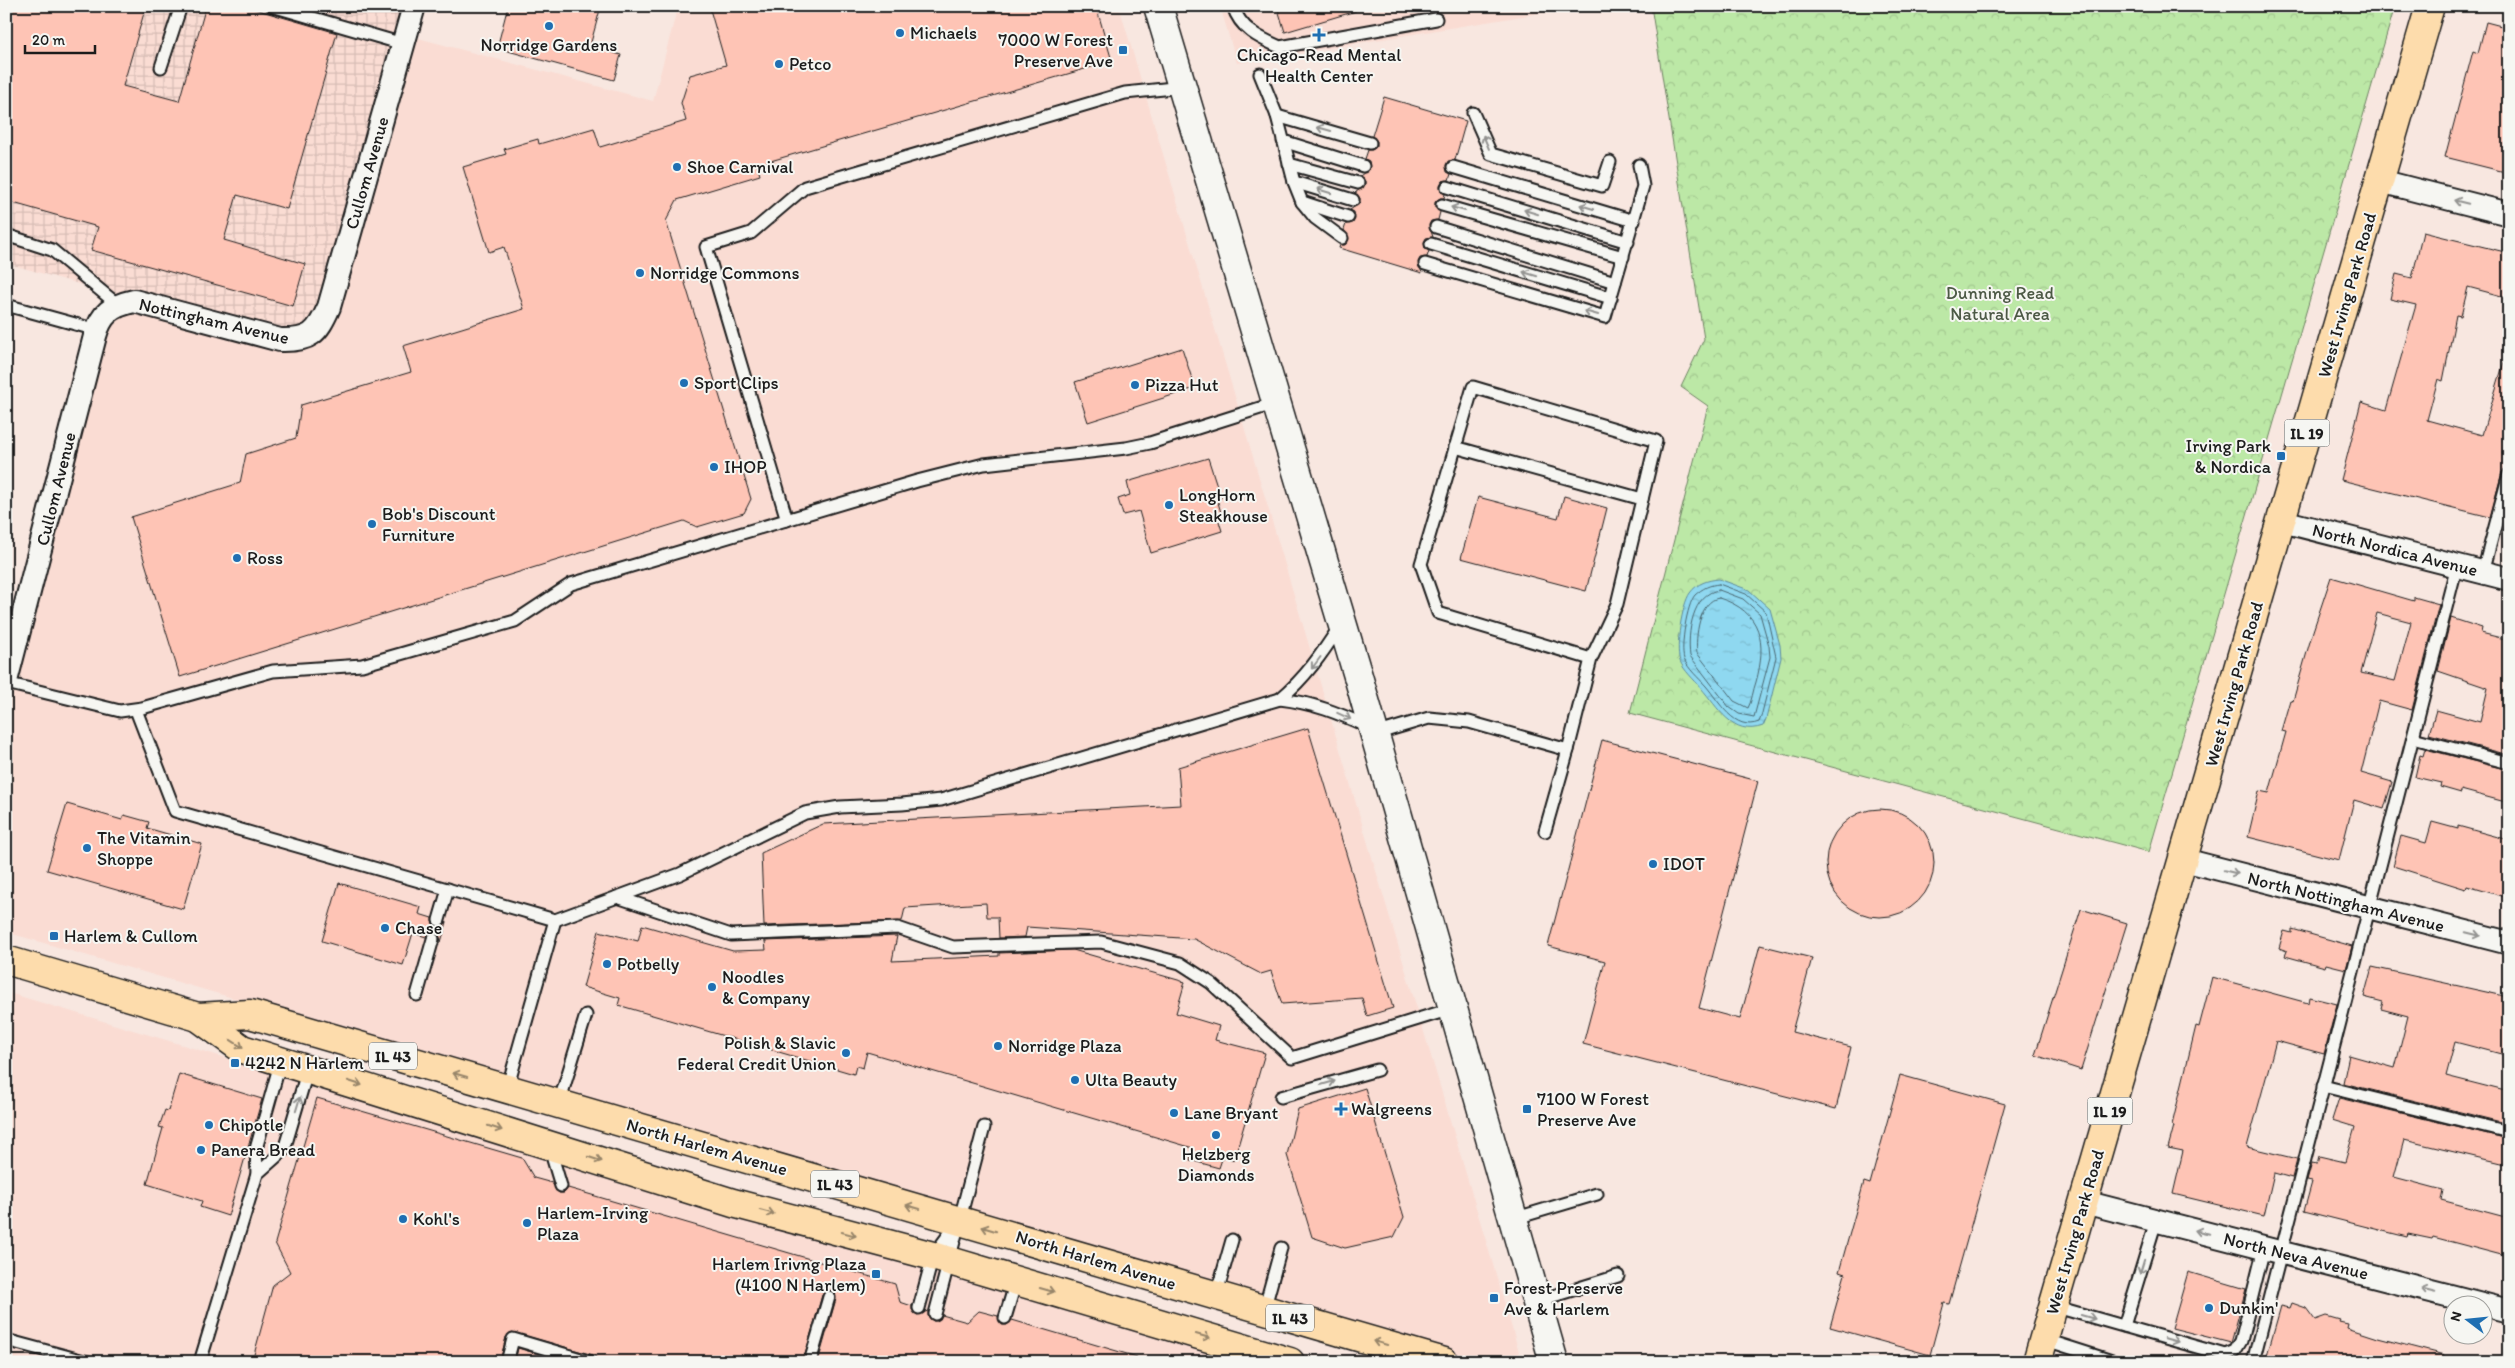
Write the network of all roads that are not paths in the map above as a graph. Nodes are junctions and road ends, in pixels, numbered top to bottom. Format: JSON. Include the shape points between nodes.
{"nodes":[{"id":1,"x":181,"y":6,"type":"edge"},
{"id":2,"x":272,"y":6,"type":"edge"},
{"id":3,"x":414,"y":6,"type":"edge"},
{"id":4,"x":1158,"y":6,"type":"edge"},
{"id":5,"x":1233,"y":6,"type":"edge"},
{"id":6,"x":2430,"y":6,"type":"edge"},
{"id":7,"x":1436,"y":19,"type":"dead end"},
{"id":8,"x":404,"y":44,"type":"junction"},
{"id":9,"x":161,"y":67,"type":"dead end"},
{"id":10,"x":1260,"y":74,"type":"dead end"},
{"id":11,"x":1182,"y":86,"type":"junction"},
{"id":12,"x":1473,"y":112,"type":"dead end"},
{"id":13,"x":1277,"y":116,"type":"junction"},
{"id":14,"x":1284,"y":141,"type":"junction"},
{"id":15,"x":1370,"y":143,"type":"dead end"},
{"id":16,"x":1610,"y":162,"type":"dead end"},
{"id":17,"x":1289,"y":164,"type":"junction"},
{"id":18,"x":1639,"y":165,"type":"dead end"},
{"id":19,"x":1363,"y":166,"type":"dead end"},
{"id":20,"x":1453,"y":167,"type":"dead end"},
{"id":21,"x":2380,"y":181,"type":"junction"},
{"id":22,"x":1294,"y":182,"type":"junction"},
{"id":23,"x":1358,"y":183,"type":"dead end"},
{"id":24,"x":1447,"y":187,"type":"dead end"},
{"id":25,"x":1353,"y":200,"type":"dead end"},
{"id":26,"x":1302,"y":202,"type":"junction"},
{"id":27,"x":1442,"y":205,"type":"dead end"},
{"id":28,"x":2509,"y":214,"type":"edge"},
{"id":29,"x":1348,"y":217,"type":"dead end"},
{"id":30,"x":1634,"y":221,"type":"junction"},
{"id":31,"x":1436,"y":227,"type":"dead end"},
{"id":32,"x":6,"y":235,"type":"edge"},
{"id":33,"x":1342,"y":238,"type":"dead end"},
{"id":34,"x":1628,"y":242,"type":"junction"},
{"id":35,"x":1431,"y":244,"type":"dead end"},
{"id":36,"x":1623,"y":257,"type":"junction"},
{"id":37,"x":1425,"y":264,"type":"dead end"},
{"id":38,"x":1615,"y":282,"type":"junction"},
{"id":39,"x":1611,"y":298,"type":"junction"},
{"id":40,"x":6,"y":305,"type":"edge"},
{"id":41,"x":118,"y":305,"type":"junction"},
{"id":42,"x":97,"y":330,"type":"junction"},
{"id":43,"x":310,"y":336,"type":"joint"},
{"id":44,"x":1278,"y":402,"type":"junction"},
{"id":45,"x":1455,"y":447,"type":"junction"},
{"id":46,"x":2509,"y":474,"type":"edge"},
{"id":47,"x":1642,"y":499,"type":"junction"},
{"id":48,"x":787,"y":520,"type":"junction"},
{"id":49,"x":2282,"y":521,"type":"junction"},
{"id":50,"x":2457,"y":566,"type":"junction"},
{"id":51,"x":2483,"y":572,"type":"junction"},
{"id":52,"x":2509,"y":579,"type":"edge"},
{"id":53,"x":1342,"y":622,"type":"junction"},
{"id":54,"x":1591,"y":659,"type":"junction"},
{"id":55,"x":6,"y":682,"type":"edge"},
{"id":56,"x":1280,"y":699,"type":"junction"},
{"id":57,"x":136,"y":710,"type":"junction"},
{"id":58,"x":1374,"y":732,"type":"junction"},
{"id":59,"x":2413,"y":738,"type":"junction"},
{"id":60,"x":1568,"y":750,"type":"junction"},
{"id":61,"x":2509,"y":762,"type":"edge"},
{"id":62,"x":1545,"y":831,"type":"dead end"},
{"id":63,"x":2184,"y":860,"type":"junction"},
{"id":64,"x":448,"y":889,"type":"junction"},
{"id":65,"x":618,"y":897,"type":"junction"},
{"id":66,"x":2369,"y":908,"type":"junction"},
{"id":67,"x":439,"y":920,"type":"dead end"},
{"id":68,"x":556,"y":920,"type":"junction"},
{"id":69,"x":433,"y":939,"type":"dead end"},
{"id":70,"x":2509,"y":943,"type":"edge"},
{"id":71,"x":6,"y":960,"type":"edge"},
{"id":72,"x":417,"y":996,"type":"dead end"},
{"id":73,"x":1454,"y":1008,"type":"junction"},
{"id":74,"x":586,"y":1015,"type":"dead end"},
{"id":75,"x":198,"y":1017,"type":"junction"},
{"id":76,"x":281,"y":1060,"type":"junction"},
{"id":77,"x":308,"y":1069,"type":"junction"},
{"id":78,"x":1377,"y":1070,"type":"dead end"},
{"id":79,"x":2324,"y":1086,"type":"junction"},
{"id":80,"x":507,"y":1089,"type":"junction"},
{"id":81,"x":1281,"y":1096,"type":"dead end"},
{"id":82,"x":559,"y":1103,"type":"junction"},
{"id":83,"x":984,"y":1127,"type":"dead end"},
{"id":84,"x":2509,"y":1132,"type":"edge"},
{"id":85,"x":549,"y":1145,"type":"junction"},
{"id":86,"x":257,"y":1174,"type":"junction"},
{"id":87,"x":561,"y":1186,"type":"dead end"},
{"id":88,"x":1597,"y":1194,"type":"dead end"},
{"id":89,"x":2084,"y":1202,"type":"junction"},
{"id":90,"x":1514,"y":1219,"type":"junction"},
{"id":91,"x":960,"y":1220,"type":"junction"},
{"id":92,"x":2156,"y":1220,"type":"junction"},
{"id":93,"x":1232,"y":1240,"type":"dead end"},
{"id":94,"x":1281,"y":1248,"type":"dead end"},
{"id":95,"x":2273,"y":1250,"type":"junction"},
{"id":96,"x":941,"y":1259,"type":"junction"},
{"id":97,"x":1618,"y":1276,"type":"dead end"},
{"id":98,"x":1016,"y":1281,"type":"junction"},
{"id":99,"x":1216,"y":1296,"type":"junction"},
{"id":100,"x":829,"y":1297,"type":"dead end"},
{"id":101,"x":1537,"y":1301,"type":"junction"},
{"id":102,"x":2053,"y":1306,"type":"junction"},
{"id":103,"x":920,"y":1308,"type":"dead end"},
{"id":104,"x":1264,"y":1310,"type":"junction"},
{"id":105,"x":2509,"y":1311,"type":"edge"},
{"id":106,"x":935,"y":1314,"type":"dead end"},
{"id":107,"x":1005,"y":1318,"type":"dead end"},
{"id":108,"x":2124,"y":1326,"type":"junction"},
{"id":109,"x":6,"y":1340,"type":"edge"},
{"id":110,"x":2040,"y":1351,"type":"edge"},
{"id":111,"x":88,"y":1362,"type":"edge"},
{"id":112,"x":200,"y":1362,"type":"edge"},
{"id":113,"x":507,"y":1362,"type":"edge"},
{"id":114,"x":591,"y":1362,"type":"edge"},
{"id":115,"x":810,"y":1362,"type":"edge"},
{"id":116,"x":1290,"y":1362,"type":"edge"},
{"id":117,"x":1444,"y":1362,"type":"edge"},
{"id":118,"x":1554,"y":1362,"type":"edge"},
{"id":119,"x":2115,"y":1362,"type":"edge"},
{"id":120,"x":2253,"y":1362,"type":"edge"}],
"edges":[{"from":1,"to":9,"type":"lane"},
{"from":2,"to":8,"type":"lane"},
{"from":3,"to":8,"type":"street","name":"Cullom Avenue"},
{"from":4,"to":11,"type":"main road"},
{"from":5,"to":7,"type":"lane","via":[[1236,18],[1256,37],[1280,47]]},
{"from":6,"to":21,"type":"main road","name":"West Irving Park Road","number":"IL 19"},
{"from":8,"to":43,"type":"street","name":"Cullom Avenue","via":[[329,307],[321,324]]},
{"from":10,"to":13,"type":"lane"},
{"from":11,"to":44,"type":"main road"},
{"from":11,"to":48,"type":"lane","via":[[1125,93],[805,187],[750,233],[706,247]]},
{"from":16,"to":12,"type":"lane","one_way":true,"via":[[1602,186],[1491,154]]},
{"from":13,"to":14,"type":"lane"},
{"from":15,"to":13,"type":"lane","one_way":true},
{"from":14,"to":17,"type":"lane"},
{"from":14,"to":19,"type":"lane"},
{"from":17,"to":22,"type":"lane"},
{"from":17,"to":23,"type":"lane"},
{"from":18,"to":30,"type":"lane","via":[[1643,186]]},
{"from":30,"to":20,"type":"lane","one_way":true},
{"from":28,"to":21,"type":"street","one_way":true},
{"from":21,"to":49,"type":"main road","name":"West Irving Park Road","number":"IL 19"},
{"from":25,"to":22,"type":"lane","one_way":true},
{"from":22,"to":26,"type":"lane"},
{"from":34,"to":24,"type":"lane","one_way":true},
{"from":26,"to":29,"type":"lane"},
{"from":26,"to":33,"type":"lane","via":[[1316,218]]},
{"from":36,"to":27,"type":"lane","one_way":true},
{"from":30,"to":34,"type":"lane"},
{"from":31,"to":38,"type":"lane"},
{"from":32,"to":41,"type":"lane","via":[[52,250]]},
{"from":34,"to":36,"type":"lane"},
{"from":39,"to":35,"type":"lane","one_way":true},
{"from":36,"to":38,"type":"lane"},
{"from":39,"to":37,"type":"lane","one_way":true,"via":[[1605,317]]},
{"from":38,"to":39,"type":"lane"},
{"from":40,"to":42,"type":"lane"},
{"from":41,"to":42,"type":"street","name":"Cullom Avenue","via":[[102,318]]},
{"from":41,"to":43,"type":"street","name":"Nottingham Avenue","via":[[134,301],[149,304],[280,340],[297,341]]},
{"from":42,"to":55,"type":"street","name":"Cullom Avenue"},
{"from":44,"to":48,"type":"lane","via":[[1150,443],[984,464]]},
{"from":44,"to":53,"type":"main road"},
{"from":45,"to":47,"type":"lane"},
{"from":45,"to":47,"type":"lane","via":[[1473,387],[1656,441]]},
{"from":45,"to":54,"type":"lane","via":[[1421,564],[1438,613]]},
{"from":46,"to":51,"type":"lane"},
{"from":47,"to":54,"type":"lane","via":[[1618,604]]},
{"from":48,"to":57,"type":"lane","via":[[571,584],[515,621],[362,665],[273,671]]},
{"from":49,"to":50,"type":"street","name":"North Nordica Avenue"},
{"from":49,"to":63,"type":"main road","name":"West Irving Park Road","number":"IL 19"},
{"from":50,"to":51,"type":"street","name":"North Nordica Avenue"},
{"from":50,"to":59,"type":"lane"},
{"from":51,"to":52,"type":"street","name":"North Nordica Avenue"},
{"from":53,"to":56,"type":"lane","one_way":true,"via":[[1306,675]]},
{"from":53,"to":58,"type":"main road"},
{"from":54,"to":60,"type":"lane"},
{"from":55,"to":57,"type":"lane","via":[[120,711]]},
{"from":56,"to":58,"type":"lane","one_way":true,"via":[[1307,702],[1332,710]]},
{"from":56,"to":65,"type":"lane","via":[[941,800],[805,812],[680,874]]},
{"from":57,"to":64,"type":"lane","via":[[174,811]]},
{"from":58,"to":60,"type":"lane","via":[[1429,718],[1469,722]]},
{"from":58,"to":73,"type":"main road"},
{"from":59,"to":61,"type":"lane"},
{"from":59,"to":66,"type":"lane"},
{"from":60,"to":62,"type":"lane"},
{"from":63,"to":66,"type":"street","name":"North Nottingham Avenue","one_way":true},
{"from":63,"to":89,"type":"main road","name":"West Irving Park Road","number":"IL 19"},
{"from":64,"to":67,"type":"lane"},
{"from":64,"to":68,"type":"lane"},
{"from":65,"to":68,"type":"lane"},
{"from":65,"to":73,"type":"lane","via":[[731,935],[898,928],[953,947],[1101,942],[1180,963],[1211,983],[1292,1058]]},
{"from":66,"to":70,"type":"street","name":"North Nottingham Avenue","one_way":true},
{"from":66,"to":79,"type":"lane"},
{"from":68,"to":80,"type":"lane"},
{"from":69,"to":72,"type":"lane"},
{"from":71,"to":75,"type":"main road","name":"North Harlem Avenue","number":"IL 43"},
{"from":73,"to":90,"type":"main road"},
{"from":74,"to":82,"type":"lane"},
{"from":75,"to":76,"type":"main road","name":"North Harlem Avenue","number":"IL 43","one_way":true,"via":[[242,1049]]},
{"from":80,"to":75,"type":"main road","name":"North Harlem Avenue","number":"IL 43","one_way":true,"via":[[250,1014]]},
{"from":76,"to":77,"type":"main road","name":"North Harlem Avenue","number":"IL 43"},
{"from":76,"to":86,"type":"lane","via":[[256,1150]]},
{"from":77,"to":85,"type":"main road","name":"North Harlem Avenue","number":"IL 43","one_way":true},
{"from":86,"to":77,"type":"lane","one_way":true,"via":[[284,1150]]},
{"from":81,"to":78,"type":"lane","one_way":true},
{"from":79,"to":84,"type":"lane"},
{"from":79,"to":95,"type":"lane"},
{"from":80,"to":82,"type":"main road","name":"North Harlem Avenue","number":"IL 43"},
{"from":82,"to":85,"type":"main road"},
{"from":91,"to":82,"type":"main road","name":"North Harlem Avenue","number":"IL 43","one_way":true},
{"from":83,"to":91,"type":"lane"},
{"from":85,"to":87,"type":"lane"},
{"from":85,"to":96,"type":"main road","name":"North Harlem Avenue","number":"IL 43","one_way":true,"via":[[732,1203]]},
{"from":86,"to":112,"type":"lane"},
{"from":88,"to":90,"type":"lane"},
{"from":89,"to":92,"type":"street","name":"North Neva Avenue"},
{"from":89,"to":102,"type":"main road","name":"West Irving Park Road","number":"IL 19"},
{"from":90,"to":101,"type":"main road"},
{"from":91,"to":96,"type":"lane"},
{"from":91,"to":96,"type":"lane"},
{"from":99,"to":91,"type":"main road","name":"North Harlem Avenue","number":"IL 43","one_way":true},
{"from":95,"to":92,"type":"street","name":"North Neva Avenue","one_way":true},
{"from":92,"to":108,"type":"lane","one_way":true},
{"from":93,"to":99,"type":"lane"},
{"from":94,"to":104,"type":"lane"},
{"from":105,"to":95,"type":"street","name":"North Neva Avenue","one_way":true},
{"from":108,"to":95,"type":"lane","one_way":true,"via":[[2225,1355],[2235,1351]]},
{"from":95,"to":120,"type":"lane"},
{"from":96,"to":98,"type":"main road","name":"North Harlem Avenue","number":"IL 43"},
{"from":96,"to":103,"type":"lane"},
{"from":96,"to":106,"type":"lane"},
{"from":97,"to":101,"type":"lane"},
{"from":98,"to":107,"type":"lane"},
{"from":98,"to":116,"type":"main road","name":"North Harlem Avenue","number":"IL 43","one_way":true},
{"from":99,"to":104,"type":"main road","name":"North Harlem Avenue","number":"IL 43"},
{"from":100,"to":115,"type":"lane"},
{"from":101,"to":118,"type":"main road"},
{"from":102,"to":108,"type":"lane","one_way":true},
{"from":102,"to":110,"type":"main road","name":"West Irving Park Road","number":"IL 19"},
{"from":117,"to":104,"type":"main road","name":"North Harlem Avenue","number":"IL 43","one_way":true},
{"from":109,"to":111,"type":"lane"},
{"from":110,"to":119,"type":"lane"},
{"from":113,"to":114,"type":"lane","via":[[513,1339]]}]}
